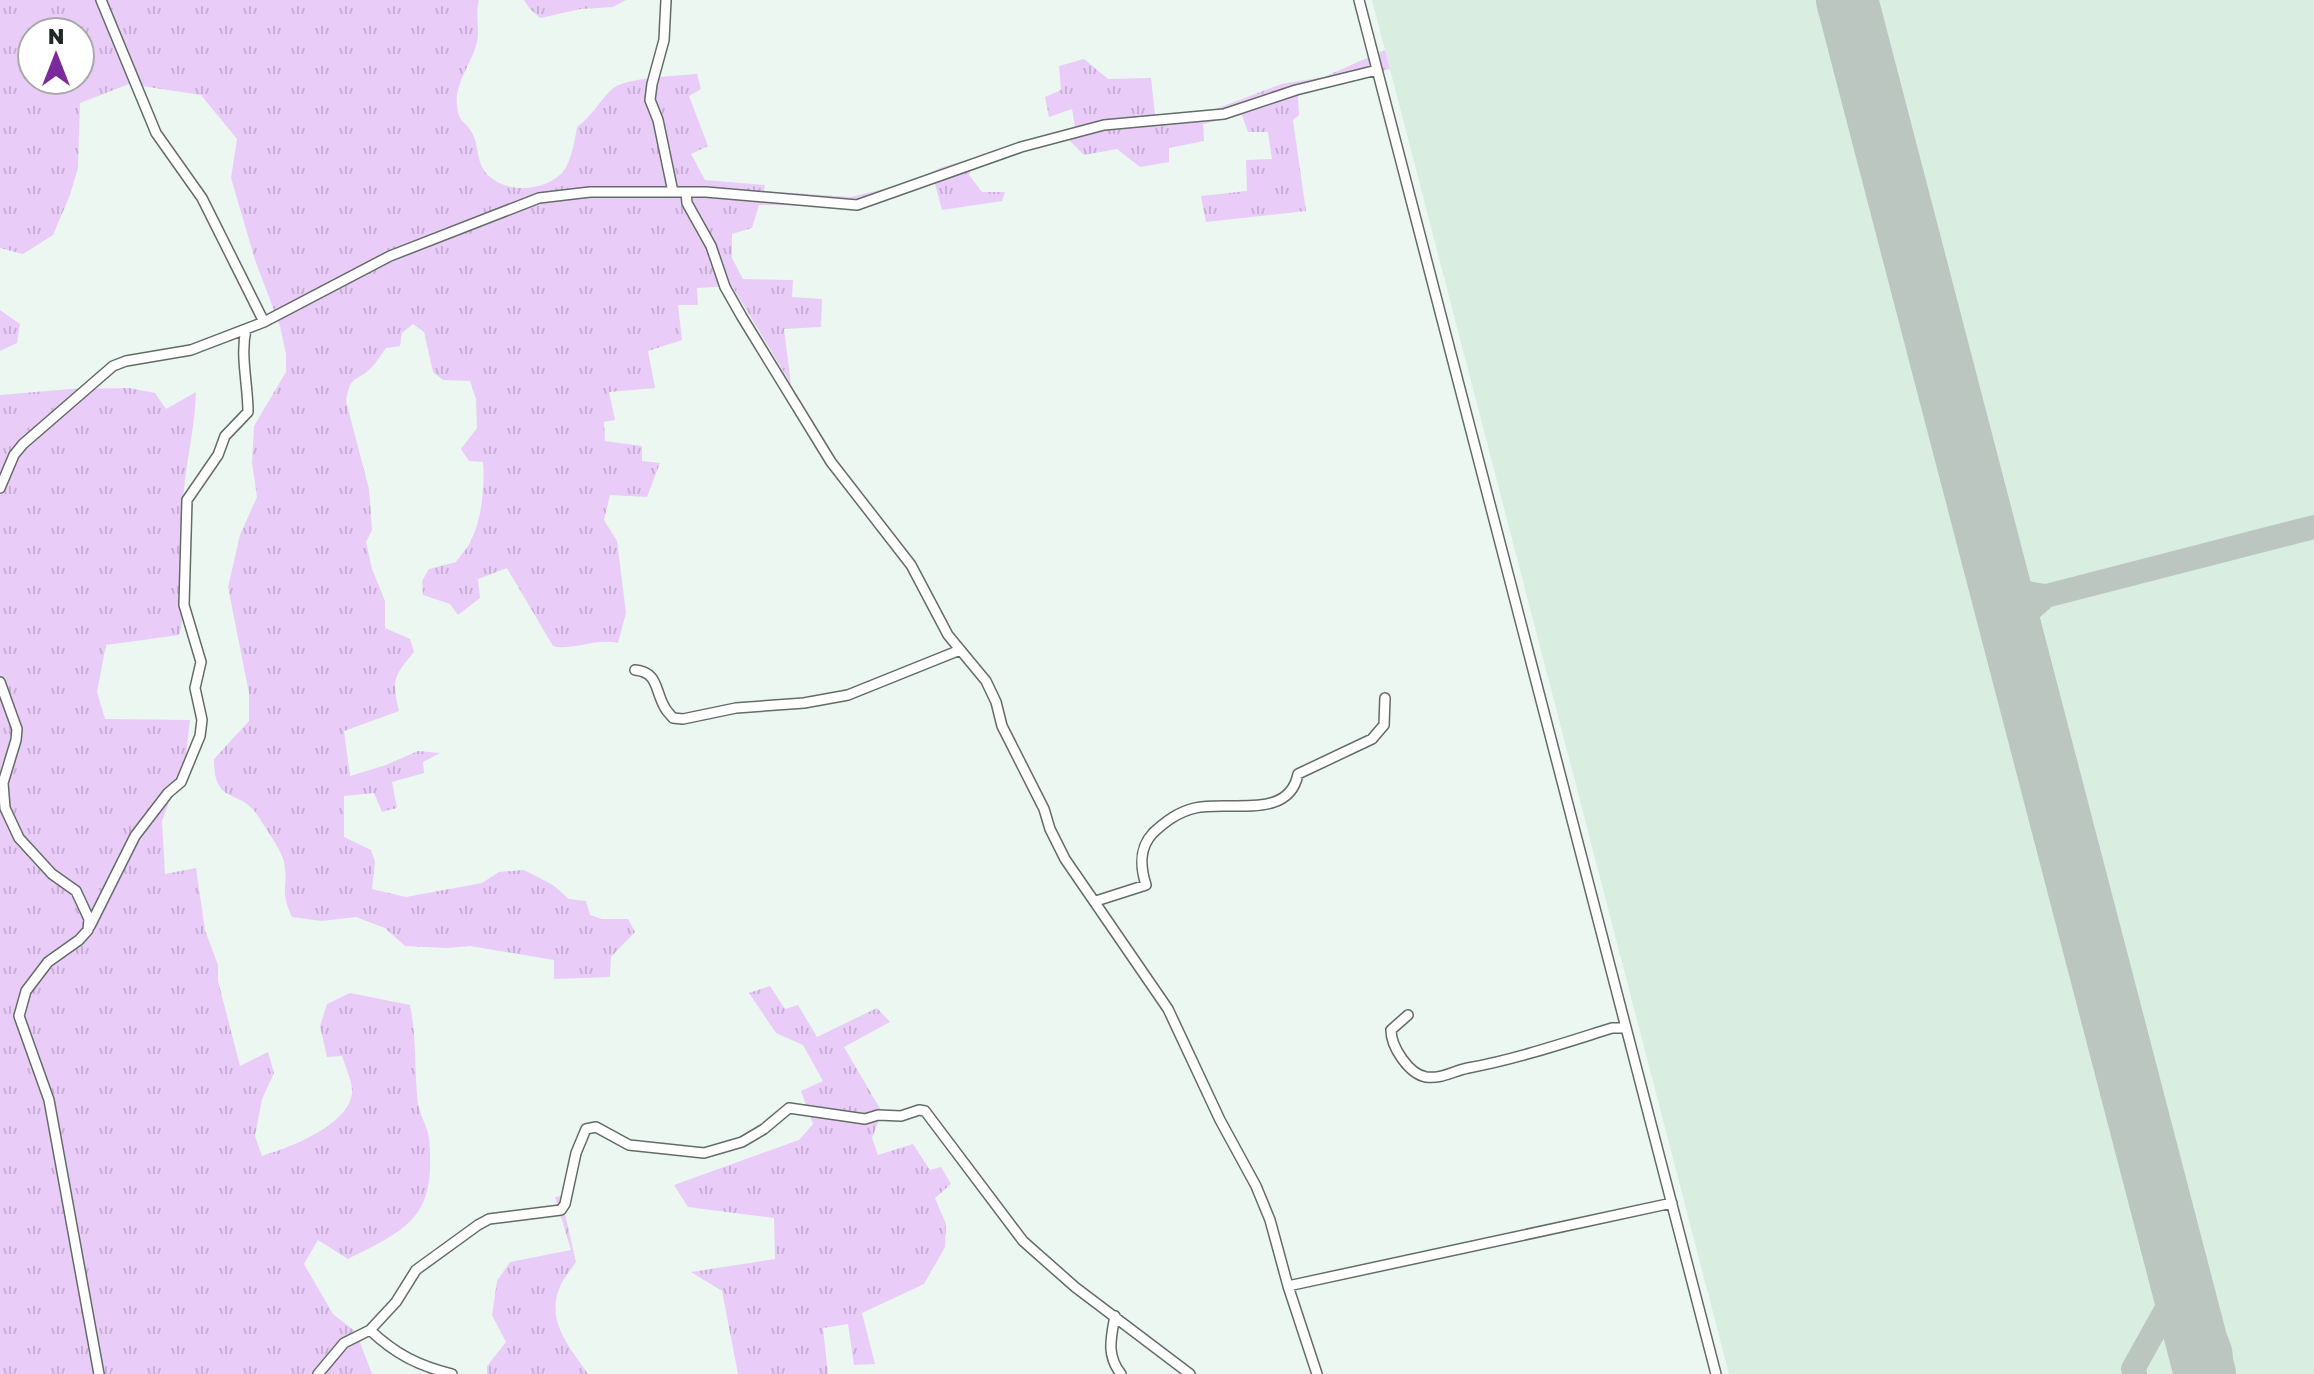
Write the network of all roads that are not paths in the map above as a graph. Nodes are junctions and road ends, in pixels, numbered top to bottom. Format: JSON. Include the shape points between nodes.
{"nodes":[{"id":1,"x":101,"y":0,"type":"edge"},
{"id":2,"x":666,"y":0,"type":"edge"},
{"id":3,"x":1359,"y":0,"type":"edge"},
{"id":4,"x":1377,"y":70,"type":"junction"},
{"id":5,"x":673,"y":192,"type":"junction"},
{"id":6,"x":686,"y":192,"type":"junction"},
{"id":7,"x":264,"y":322,"type":"junction"},
{"id":8,"x":246,"y":329,"type":"junction"},
{"id":9,"x":0,"y":488,"type":"edge"},
{"id":10,"x":960,"y":650,"type":"junction"},
{"id":11,"x":635,"y":670,"type":"dead end"},
{"id":12,"x":0,"y":682,"type":"edge"},
{"id":13,"x":1385,"y":698,"type":"dead end"},
{"id":14,"x":1096,"y":901,"type":"junction"},
{"id":15,"x":88,"y":930,"type":"junction"},
{"id":16,"x":1408,"y":1015,"type":"dead end"},
{"id":17,"x":1625,"y":1028,"type":"junction"},
{"id":18,"x":1672,"y":1203,"type":"junction"},
{"id":19,"x":1288,"y":1286,"type":"junction"},
{"id":20,"x":1115,"y":1316,"type":"junction"},
{"id":21,"x":370,"y":1330,"type":"junction"},
{"id":22,"x":419,"y":1370,"type":"edge"},
{"id":23,"x":99,"y":1374,"type":"edge"},
{"id":24,"x":318,"y":1374,"type":"edge"},
{"id":25,"x":452,"y":1374,"type":"edge"},
{"id":26,"x":1121,"y":1374,"type":"edge"},
{"id":27,"x":1190,"y":1374,"type":"edge"},
{"id":28,"x":1317,"y":1374,"type":"edge"},
{"id":29,"x":1716,"y":1374,"type":"edge"}],
"edges":[{"from":1,"to":7,"type":"street","via":[[156,133],[202,198]]},
{"from":2,"to":5,"type":"street","via":[[664,40],[650,100]]},
{"from":3,"to":4,"type":"street"},
{"from":4,"to":6,"type":"street","via":[[1232,112],[1111,124],[1021,147],[857,205]]},
{"from":4,"to":17,"type":"street"},
{"from":5,"to":6,"type":"street"},
{"from":5,"to":7,"type":"street","via":[[590,192],[533,200],[390,256]]},
{"from":6,"to":10,"type":"street","via":[[742,317],[831,462],[911,565]]},
{"from":7,"to":8,"type":"street"},
{"from":8,"to":9,"type":"street","via":[[191,350],[113,366],[23,444]]},
{"from":8,"to":15,"type":"street","via":[[248,412],[225,436],[187,500],[184,605],[201,662],[195,688],[200,736],[181,782],[135,836]]},
{"from":10,"to":11,"type":"street","via":[[848,695],[683,719],[673,718],[663,706],[649,674]]},
{"from":10,"to":14,"type":"street","via":[[986,681],[1050,829]]},
{"from":12,"to":15,"type":"street","via":[[17,729],[3,783],[5,808],[19,838],[81,897]]},
{"from":13,"to":14,"type":"street","via":[[1384,725],[1372,739],[1298,774],[1286,795],[1266,805],[1198,807],[1166,820],[1142,851],[1146,885]]},
{"from":14,"to":19,"type":"street","via":[[1168,1009],[1256,1186]]},
{"from":15,"to":23,"type":"street","via":[[48,962],[26,991],[19,1016],[49,1100]]},
{"from":16,"to":17,"type":"street","via":[[1391,1030],[1392,1040],[1412,1072],[1438,1078]]},
{"from":17,"to":18,"type":"street"},
{"from":18,"to":19,"type":"street"},
{"from":18,"to":29,"type":"street"},
{"from":19,"to":28,"type":"street"},
{"from":20,"to":21,"type":"street","via":[[1021,1239],[925,1111],[865,1119],[789,1108],[742,1142],[706,1152],[632,1146],[596,1127],[586,1129],[561,1210],[478,1225],[416,1270]]},
{"from":20,"to":26,"type":"street","via":[[1110,1355]]},
{"from":20,"to":27,"type":"street"},
{"from":21,"to":22,"type":"street"},
{"from":21,"to":24,"type":"street","via":[[344,1343]]},
{"from":22,"to":25,"type":"street"}]}
